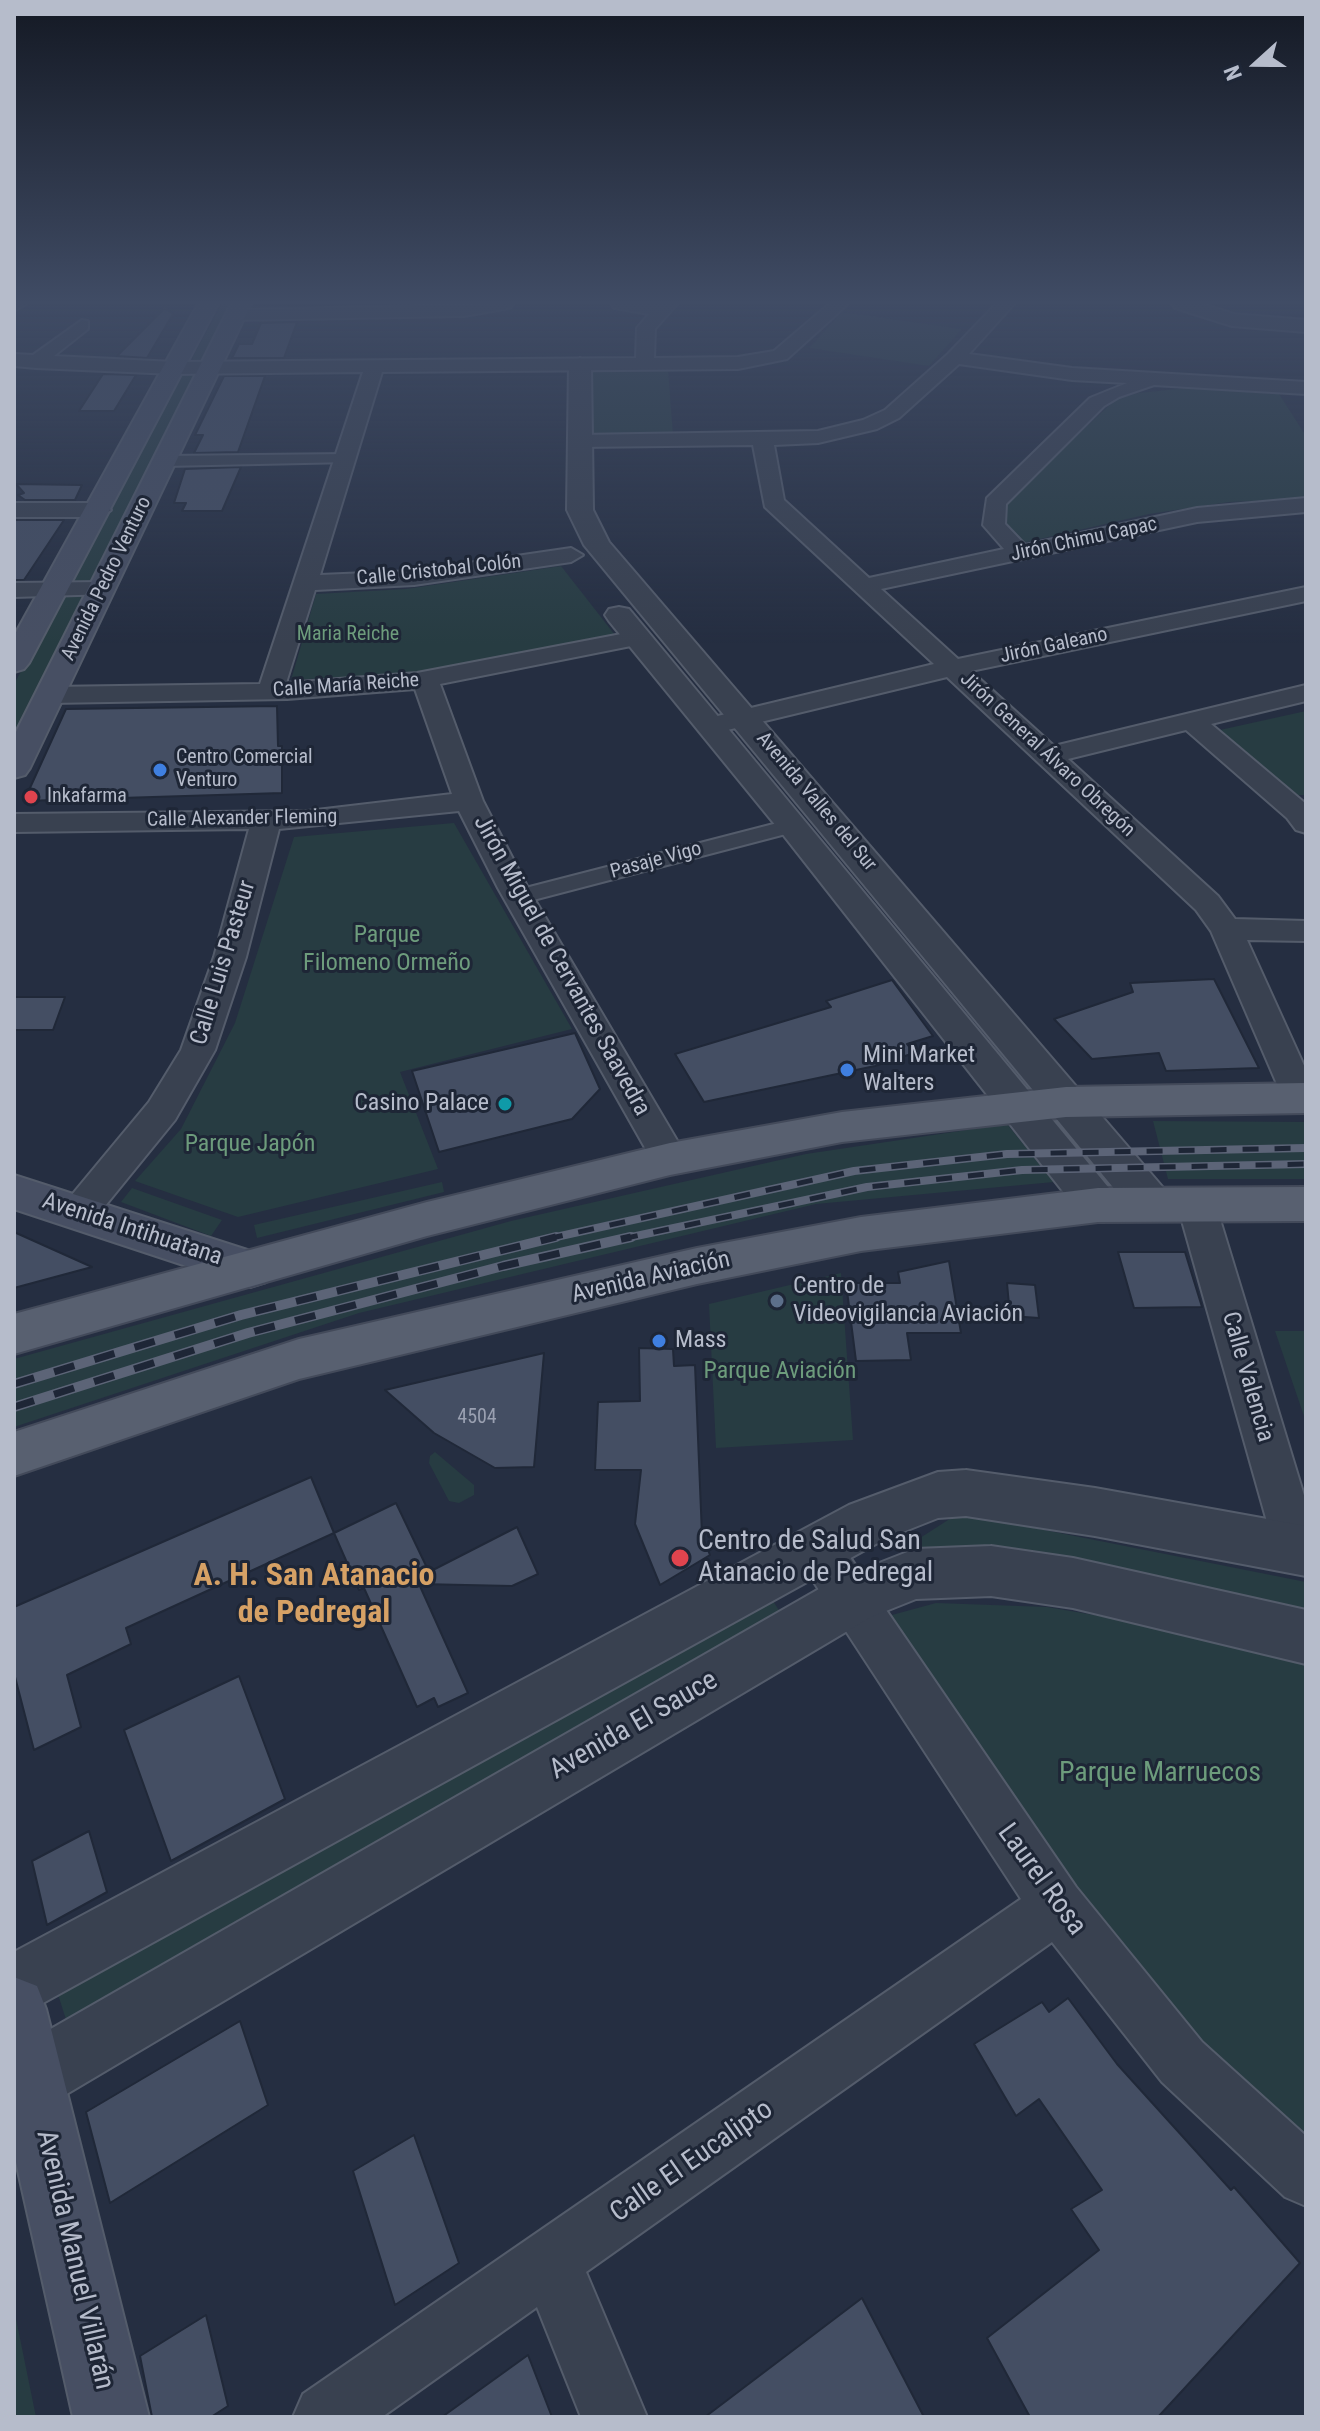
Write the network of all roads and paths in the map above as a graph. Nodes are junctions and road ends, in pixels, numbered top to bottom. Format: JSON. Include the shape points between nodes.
{"nodes":[{"id":1,"x":148,"y":417,"type":"edge"},
{"id":2,"x":187,"y":417,"type":"edge"},
{"id":3,"x":359,"y":417,"type":"edge"},
{"id":4,"x":561,"y":417,"type":"edge"},
{"id":5,"x":575,"y":417,"type":"edge"},
{"id":6,"x":885,"y":417,"type":"edge"},
{"id":7,"x":1082,"y":417,"type":"edge"},
{"id":8,"x":579,"y":441,"type":"junction"},
{"id":9,"x":763,"y":441,"type":"junction"},
{"id":10,"x":346,"y":459,"type":"junction"},
{"id":11,"x":165,"y":461,"type":"junction"},
{"id":12,"x":1306,"y":505,"type":"edge"},
{"id":13,"x":14,"y":510,"type":"edge"},
{"id":14,"x":100,"y":510,"type":"junction"},
{"id":15,"x":1020,"y":553,"type":"junction"},
{"id":16,"x":571,"y":555,"type":"junction"},
{"id":17,"x":307,"y":583,"type":"junction"},
{"id":18,"x":863,"y":586,"type":"junction"},
{"id":19,"x":102,"y":589,"type":"junction"},
{"id":20,"x":14,"y":590,"type":"edge"},
{"id":21,"x":55,"y":590,"type":"junction"},
{"id":22,"x":1306,"y":594,"type":"edge"},
{"id":23,"x":637,"y":638,"type":"junction"},
{"id":24,"x":14,"y":663,"type":"edge"},
{"id":25,"x":953,"y":669,"type":"junction"},
{"id":26,"x":425,"y":680,"type":"junction"},
{"id":27,"x":271,"y":691,"type":"junction"},
{"id":28,"x":1306,"y":693,"type":"edge"},
{"id":29,"x":50,"y":695,"type":"junction"},
{"id":30,"x":1190,"y":720,"type":"junction"},
{"id":31,"x":728,"y":722,"type":"junction"},
{"id":32,"x":1048,"y":756,"type":"junction"},
{"id":33,"x":14,"y":768,"type":"edge"},
{"id":34,"x":469,"y":801,"type":"junction"},
{"id":35,"x":1303,"y":816,"type":"edge"},
{"id":36,"x":266,"y":821,"type":"junction"},
{"id":37,"x":14,"y":823,"type":"edge"},
{"id":38,"x":793,"y":825,"type":"junction"},
{"id":39,"x":518,"y":897,"type":"junction"},
{"id":40,"x":1226,"y":929,"type":"junction"},
{"id":41,"x":1306,"y":931,"type":"edge"},
{"id":42,"x":1304,"y":1098,"type":"edge"},
{"id":43,"x":1066,"y":1102,"type":"junction"},
{"id":44,"x":1018,"y":1106,"type":"junction"},
{"id":45,"x":670,"y":1159,"type":"junction"},
{"id":46,"x":14,"y":1192,"type":"edge"},
{"id":47,"x":1150,"y":1202,"type":"junction"},
{"id":48,"x":1196,"y":1203,"type":"junction"},
{"id":49,"x":1306,"y":1204,"type":"edge"},
{"id":50,"x":1098,"y":1205,"type":"junction"},
{"id":51,"x":79,"y":1212,"type":"junction"},
{"id":52,"x":250,"y":1269,"type":"junction"},
{"id":53,"x":14,"y":1334,"type":"edge"},
{"id":54,"x":14,"y":1454,"type":"edge"},
{"id":55,"x":818,"y":1549,"type":"junction"},
{"id":56,"x":1302,"y":1551,"type":"edge"},
{"id":57,"x":852,"y":1599,"type":"junction"},
{"id":58,"x":1306,"y":1637,"type":"edge"},
{"id":59,"x":1057,"y":1906,"type":"junction"},
{"id":60,"x":14,"y":1987,"type":"edge"},
{"id":61,"x":14,"y":2009,"type":"edge"},
{"id":62,"x":22,"y":2082,"type":"edge"},
{"id":63,"x":1306,"y":2176,"type":"edge"},
{"id":64,"x":550,"y":2262,"type":"junction"},
{"id":65,"x":111,"y":2417,"type":"edge"},
{"id":66,"x":326,"y":2417,"type":"edge"},
{"id":67,"x":614,"y":2417,"type":"edge"}],
"edges":[{"from":1,"to":14,"type":"main road","name":"Avenida Pedro Venturo"},
{"from":2,"to":11,"type":"main road","name":"Avenida Pedro Venturo"},
{"from":3,"to":10,"type":"street"},
{"from":4,"to":16,"type":"street","name":"Avenida Valles del Sur","via":[[553,510],[557,531]]},
{"from":5,"to":8,"type":"street","name":"Avenida Valles del Sur"},
{"from":6,"to":9,"type":"street","via":[[818,437]]},
{"from":7,"to":15,"type":"street","via":[[995,503],[994,525]]},
{"from":8,"to":9,"type":"street"},
{"from":8,"to":31,"type":"street","name":"Avenida Valles del Sur","via":[[580,510],[586,527]]},
{"from":9,"to":18,"type":"street","name":"Jirón General Álvaro Obregón","via":[[773,502]]},
{"from":10,"to":11,"type":"street"},
{"from":10,"to":17,"type":"street"},
{"from":11,"to":19,"type":"main road","name":"Avenida Pedro Venturo"},
{"from":12,"to":15,"type":"street","name":"Jirón Chimu Capac","via":[[1197,515]]},
{"from":13,"to":14,"type":"street"},
{"from":14,"to":21,"type":"main road","name":"Avenida Pedro Venturo"},
{"from":15,"to":18,"type":"street","name":"Jirón Chimu Capac"},
{"from":16,"to":17,"type":"street","name":"Calle Cristobal Colón","via":[[414,578]]},
{"from":16,"to":23,"type":"street","name":"Avenida Valles del Sur"},
{"from":17,"to":27,"type":"street"},
{"from":18,"to":25,"type":"street","name":"Jirón General Álvaro Obregón"},
{"from":19,"to":21,"type":"street"},
{"from":19,"to":29,"type":"main road","name":"Avenida Pedro Venturo"},
{"from":20,"to":21,"type":"street"},
{"from":21,"to":24,"type":"main road","name":"Avenida Pedro Venturo"},
{"from":22,"to":25,"type":"street","name":"Jirón Galeano"},
{"from":23,"to":26,"type":"street","name":"Calle María Reiche"},
{"from":23,"to":31,"type":"street","name":"Avenida Valles del Sur"},
{"from":25,"to":31,"type":"street","name":"Jirón Galeano"},
{"from":25,"to":32,"type":"street","name":"Jirón General Álvaro Obregón"},
{"from":26,"to":27,"type":"street","name":"Calle María Reiche"},
{"from":26,"to":34,"type":"street","name":"Jirón Miguel de Cervantes Saavedra"},
{"from":27,"to":29,"type":"street","name":"Calle María Reiche"},
{"from":28,"to":30,"type":"street"},
{"from":29,"to":33,"type":"main road","name":"Avenida Pedro Venturo"},
{"from":30,"to":32,"type":"street"},
{"from":30,"to":35,"type":"street"},
{"from":31,"to":38,"type":"street","name":"Avenida Valles del Sur"},
{"from":31,"to":43,"type":"street","name":"Avenida Valles del Sur"},
{"from":32,"to":40,"type":"street","name":"Jirón General Álvaro Obregón","via":[[1207,903]]},
{"from":34,"to":36,"type":"street","name":"Calle Alexander Fleming"},
{"from":34,"to":39,"type":"street","name":"Jirón Miguel de Cervantes Saavedra"},
{"from":36,"to":37,"type":"street","name":"Calle Alexander Fleming"},
{"from":36,"to":51,"type":"street","name":"Calle Luis Pasteur","via":[[226,971],[198,1050],[162,1111]]},
{"from":38,"to":39,"type":"street","name":"Pasaje Vigo"},
{"from":38,"to":44,"type":"street","name":"Avenida Valles del Sur"},
{"from":39,"to":45,"type":"street","name":"Jirón Miguel de Cervantes Saavedra"},
{"from":40,"to":41,"type":"street"},
{"from":40,"to":42,"type":"street","name":"Jirón General Álvaro Obregón"},
{"from":42,"to":43,"type":"main road"},
{"from":43,"to":44,"type":"main road"},
{"from":43,"to":47,"type":"street","name":"Avenida Valles del Sur"},
{"from":44,"to":45,"type":"main road","via":[[842,1127]]},
{"from":44,"to":50,"type":"street","name":"Avenida Valles del Sur"},
{"from":45,"to":52,"type":"main road"},
{"from":46,"to":51,"type":"main road","name":"Avenida Intihuatana"},
{"from":47,"to":48,"type":"main road","name":"Avenida Aviación"},
{"from":47,"to":50,"type":"main road","name":"Avenida Aviación"},
{"from":48,"to":49,"type":"main road","name":"Avenida Aviación"},
{"from":48,"to":56,"type":"street","name":"Calle Valencia"},
{"from":50,"to":54,"type":"main road","name":"Avenida Aviación","via":[[861,1234],[697,1266],[299,1359]]},
{"from":51,"to":52,"type":"main road","name":"Avenida Intihuatana"},
{"from":52,"to":53,"type":"main road"},
{"from":55,"to":56,"type":"street","via":[[903,1507],[938,1495],[966,1493]]},
{"from":55,"to":57,"type":"street","name":"Laurel Rosa"},
{"from":55,"to":60,"type":"street"},
{"from":57,"to":58,"type":"street","name":"Avenida El Sauce","via":[[915,1574],[991,1571],[1073,1583]]},
{"from":57,"to":59,"type":"street","name":"Laurel Rosa"},
{"from":57,"to":62,"type":"street","name":"Avenida El Sauce"},
{"from":59,"to":63,"type":"street","name":"Laurel Rosa","via":[[1182,2062]]},
{"from":59,"to":64,"type":"street","name":"Calle El Eucalipto"},
{"from":61,"to":62,"type":"main road","name":"Avenida Manuel Villarán"},
{"from":62,"to":65,"type":"main road","name":"Avenida Manuel Villarán"},
{"from":64,"to":66,"type":"street","name":"Calle El Eucalipto"},
{"from":64,"to":67,"type":"street"}]}
